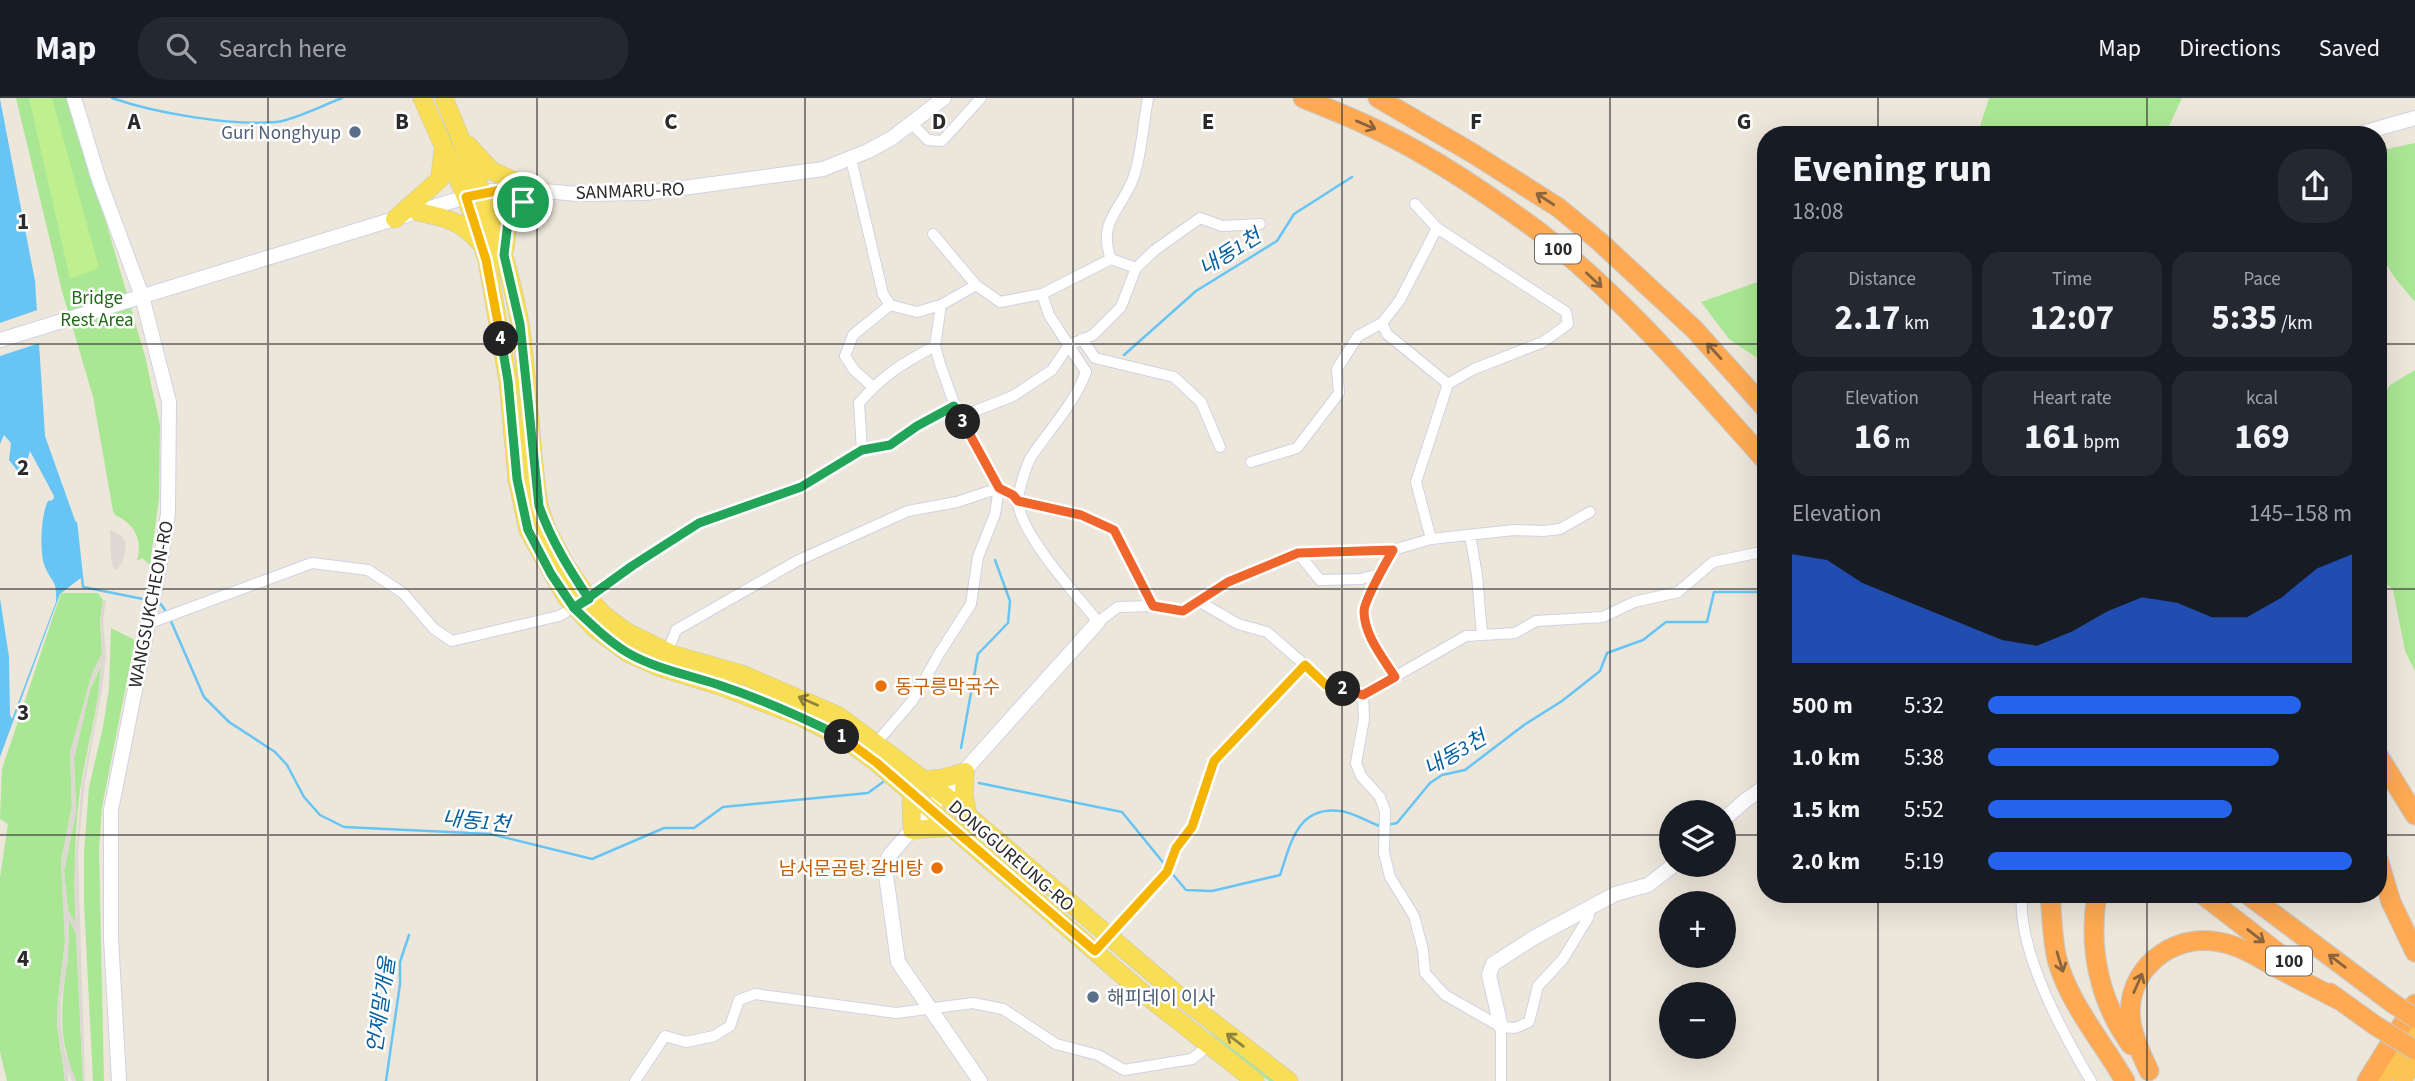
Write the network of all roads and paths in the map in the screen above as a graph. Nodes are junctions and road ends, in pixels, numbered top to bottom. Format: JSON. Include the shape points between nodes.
{"nodes":[{"id":1,"x":74,"y":98,"type":"edge"},
{"id":2,"x":422,"y":98,"type":"edge"},
{"id":3,"x":444,"y":98,"type":"edge"},
{"id":4,"x":944,"y":98,"type":"edge"},
{"id":5,"x":981,"y":98,"type":"edge"},
{"id":6,"x":1148,"y":98,"type":"edge"},
{"id":7,"x":1304,"y":98,"type":"edge"},
{"id":8,"x":1378,"y":98,"type":"edge"},
{"id":9,"x":2415,"y":118,"type":"edge"},
{"id":10,"x":912,"y":124,"type":"junction"},
{"id":11,"x":2387,"y":126,"type":"edge"},
{"id":12,"x":458,"y":132,"type":"junction"},
{"id":13,"x":444,"y":146,"type":"junction"},
{"id":14,"x":851,"y":159,"type":"junction"},
{"id":15,"x":537,"y":190,"type":"junction"},
{"id":16,"x":474,"y":195,"type":"junction"},
{"id":17,"x":1415,"y":204,"type":"dead end"},
{"id":18,"x":418,"y":212,"type":"junction"},
{"id":19,"x":395,"y":219,"type":"junction"},
{"id":20,"x":1260,"y":224,"type":"dead end"},
{"id":21,"x":1437,"y":229,"type":"junction"},
{"id":22,"x":933,"y":234,"type":"dead end"},
{"id":23,"x":482,"y":246,"type":"junction"},
{"id":24,"x":504,"y":255,"type":"junction"},
{"id":25,"x":1111,"y":259,"type":"junction"},
{"id":26,"x":1136,"y":268,"type":"junction"},
{"id":27,"x":976,"y":285,"type":"junction"},
{"id":28,"x":1042,"y":294,"type":"junction"},
{"id":29,"x":137,"y":298,"type":"junction"},
{"id":30,"x":890,"y":305,"type":"junction"},
{"id":31,"x":941,"y":305,"type":"junction"},
{"id":32,"x":1382,"y":323,"type":"junction"},
{"id":33,"x":1082,"y":339,"type":"junction"},
{"id":34,"x":0,"y":340,"type":"edge"},
{"id":35,"x":1069,"y":345,"type":"junction"},
{"id":36,"x":935,"y":346,"type":"junction"},
{"id":37,"x":1448,"y":384,"type":"junction"},
{"id":38,"x":873,"y":387,"type":"junction"},
{"id":39,"x":1757,"y":398,"type":"edge"},
{"id":40,"x":954,"y":406,"type":"junction"},
{"id":41,"x":960,"y":417,"type":"junction"},
{"id":42,"x":1220,"y":446,"type":"dead end"},
{"id":43,"x":862,"y":450,"type":"junction"},
{"id":44,"x":1757,"y":451,"type":"edge"},
{"id":45,"x":1251,"y":462,"type":"dead end"},
{"id":46,"x":999,"y":488,"type":"junction"},
{"id":47,"x":1018,"y":501,"type":"junction"},
{"id":48,"x":1590,"y":512,"type":"dead end"},
{"id":49,"x":1470,"y":535,"type":"junction"},
{"id":50,"x":1431,"y":539,"type":"junction"},
{"id":51,"x":1393,"y":550,"type":"junction"},
{"id":52,"x":1298,"y":553,"type":"junction"},
{"id":53,"x":1757,"y":553,"type":"edge"},
{"id":54,"x":1380,"y":574,"type":"junction"},
{"id":55,"x":1200,"y":602,"type":"junction"},
{"id":56,"x":582,"y":604,"type":"junction"},
{"id":57,"x":1153,"y":606,"type":"junction"},
{"id":58,"x":153,"y":621,"type":"junction"},
{"id":59,"x":1098,"y":622,"type":"junction"},
{"id":60,"x":1482,"y":635,"type":"junction"},
{"id":61,"x":665,"y":660,"type":"junction"},
{"id":62,"x":1305,"y":665,"type":"junction"},
{"id":63,"x":1395,"y":677,"type":"junction"},
{"id":64,"x":1363,"y":695,"type":"junction"},
{"id":65,"x":876,"y":743,"type":"junction"},
{"id":66,"x":2387,"y":770,"type":"edge"},
{"id":67,"x":965,"y":772,"type":"junction"},
{"id":68,"x":917,"y":786,"type":"junction"},
{"id":69,"x":1757,"y":792,"type":"edge"},
{"id":70,"x":944,"y":795,"type":"junction"},
{"id":71,"x":930,"y":808,"type":"junction"},
{"id":72,"x":1736,"y":809,"type":"edge"},
{"id":73,"x":2415,"y":815,"type":"edge"},
{"id":74,"x":968,"y":817,"type":"junction"},
{"id":75,"x":951,"y":827,"type":"junction"},
{"id":76,"x":912,"y":830,"type":"junction"},
{"id":77,"x":1659,"y":876,"type":"edge"},
{"id":78,"x":2387,"y":888,"type":"edge"},
{"id":79,"x":2021,"y":903,"type":"edge"},
{"id":80,"x":2051,"y":903,"type":"edge"},
{"id":81,"x":2082,"y":903,"type":"edge"},
{"id":82,"x":2096,"y":903,"type":"edge"},
{"id":83,"x":2214,"y":903,"type":"edge"},
{"id":84,"x":2259,"y":903,"type":"edge"},
{"id":85,"x":1590,"y":908,"type":"junction"},
{"id":86,"x":1107,"y":937,"type":"junction"},
{"id":87,"x":1095,"y":951,"type":"junction"},
{"id":88,"x":2415,"y":952,"type":"edge"},
{"id":89,"x":2339,"y":1000,"type":"junction"},
{"id":90,"x":2415,"y":1004,"type":"edge"},
{"id":91,"x":931,"y":1007,"type":"junction"},
{"id":92,"x":2415,"y":1018,"type":"edge"},
{"id":93,"x":1502,"y":1027,"type":"junction"},
{"id":94,"x":2415,"y":1027,"type":"edge"},
{"id":95,"x":1208,"y":1046,"type":"junction"},
{"id":96,"x":2415,"y":1050,"type":"edge"},
{"id":97,"x":2415,"y":1060,"type":"edge"},
{"id":98,"x":1123,"y":1076,"type":"edge"},
{"id":99,"x":2123,"y":1076,"type":"edge"},
{"id":100,"x":2152,"y":1076,"type":"edge"},
{"id":101,"x":119,"y":1081,"type":"edge"},
{"id":102,"x":635,"y":1081,"type":"edge"},
{"id":103,"x":980,"y":1081,"type":"edge"},
{"id":104,"x":1255,"y":1081,"type":"edge"},
{"id":105,"x":1289,"y":1081,"type":"edge"},
{"id":106,"x":1501,"y":1081,"type":"edge"},
{"id":107,"x":2091,"y":1081,"type":"edge"},
{"id":108,"x":2367,"y":1081,"type":"edge"},
{"id":109,"x":2381,"y":1081,"type":"edge"},
{"id":110,"x":2402,"y":1081,"type":"edge"}],
"edges":[{"from":1,"to":29,"type":"street","name":"WANGSUKCHEON-RO"},
{"from":2,"to":13,"type":"main road","name":"DONGGUREUNG-RO"},
{"from":3,"to":12,"type":"main road","name":"DONGGUREUNG-RO"},
{"from":4,"to":10,"type":"street","name":"SANMARU-RO"},
{"from":5,"to":10,"type":"street","via":[[942,141],[928,140]]},
{"from":6,"to":25,"type":"street","via":[[1133,178],[1107,224]]},
{"from":7,"to":44,"type":"highway","number":"100","one_way":true,"via":[[1382,132],[1462,178],[1535,230],[1621,306]]},
{"from":39,"to":8,"type":"highway","number":"100","one_way":true,"via":[[1694,329],[1559,208]]},
{"from":9,"to":11,"type":"street"},
{"from":10,"to":14,"type":"street","name":"SANMARU-RO"},
{"from":12,"to":15,"type":"main road","via":[[492,171]]},
{"from":12,"to":16,"type":"main road","name":"DONGGUREUNG-RO"},
{"from":13,"to":16,"type":"main road","name":"DONGGUREUNG-RO"},
{"from":13,"to":19,"type":"main road","via":[[440,179]]},
{"from":14,"to":15,"type":"street","name":"SANMARU-RO","via":[[803,173],[646,193]]},
{"from":14,"to":30,"type":"street","via":[[883,294]]},
{"from":15,"to":16,"type":"street","name":"SANMARU-RO"},
{"from":15,"to":24,"type":"main road","via":[[509,214]]},
{"from":16,"to":18,"type":"street","name":"SANMARU-RO"},
{"from":16,"to":23,"type":"main road","name":"DONGGUREUNG-RO"},
{"from":16,"to":24,"type":"main road","name":"DONGGUREUNG-RO"},
{"from":17,"to":21,"type":"street"},
{"from":18,"to":19,"type":"street","name":"SANMARU-RO"},
{"from":18,"to":23,"type":"main road","via":[[450,219],[468,229]]},
{"from":19,"to":29,"type":"street","name":"SANMARU-RO"},
{"from":20,"to":26,"type":"street","via":[[1222,226],[1200,218]]},
{"from":21,"to":32,"type":"street","via":[[1400,300]]},
{"from":21,"to":37,"type":"street","via":[[1566,312],[1568,324],[1543,342]]},
{"from":22,"to":27,"type":"street"},
{"from":23,"to":56,"type":"main road","name":"DONGGUREUNG-RO","via":[[508,381],[517,479],[528,530],[551,574]]},
{"from":24,"to":56,"type":"main road","name":"DONGGUREUNG-RO","via":[[520,324],[539,506]]},
{"from":25,"to":26,"type":"street"},
{"from":25,"to":28,"type":"street"},
{"from":26,"to":33,"type":"street","via":[[1121,307],[1093,335]]},
{"from":27,"to":28,"type":"street","via":[[1000,302]]},
{"from":27,"to":31,"type":"street"},
{"from":28,"to":35,"type":"street","via":[[1049,315]]},
{"from":29,"to":34,"type":"street","name":"SANMARU-RO"},
{"from":29,"to":58,"type":"street","name":"WANGSUKCHEON-RO","via":[[169,402],[168,514]]},
{"from":30,"to":31,"type":"street","via":[[917,312]]},
{"from":30,"to":38,"type":"street","via":[[853,335],[845,356]]},
{"from":31,"to":36,"type":"street"},
{"from":32,"to":37,"type":"street","via":[[1387,334]]},
{"from":32,"to":45,"type":"street","via":[[1358,336],[1337,369],[1339,393],[1297,448]]},
{"from":33,"to":35,"type":"street"},
{"from":33,"to":42,"type":"street","via":[[1095,358],[1174,377],[1201,402]]},
{"from":35,"to":41,"type":"street","via":[[1052,370],[1013,396]]},
{"from":35,"to":47,"type":"street","via":[[1086,372],[1079,391],[1029,461]]},
{"from":36,"to":38,"type":"street"},
{"from":36,"to":40,"type":"street"},
{"from":37,"to":50,"type":"street","via":[[1416,482]]},
{"from":38,"to":43,"type":"street","via":[[859,403]]},
{"from":40,"to":41,"type":"street"},
{"from":40,"to":43,"type":"street","via":[[890,445]]},
{"from":41,"to":46,"type":"street"},
{"from":43,"to":56,"type":"street","via":[[801,487],[699,523]]},
{"from":46,"to":47,"type":"street"},
{"from":46,"to":61,"type":"street","via":[[908,511],[797,561],[677,631]]},
{"from":46,"to":65,"type":"street","via":[[995,514],[978,557],[971,604],[914,700]]},
{"from":47,"to":57,"type":"street","via":[[1081,515],[1114,530]]},
{"from":47,"to":59,"type":"street","via":[[1034,539]]},
{"from":48,"to":49,"type":"street","via":[[1560,529]]},
{"from":49,"to":50,"type":"street"},
{"from":49,"to":60,"type":"street"},
{"from":50,"to":51,"type":"street"},
{"from":51,"to":52,"type":"street"},
{"from":51,"to":54,"type":"street"},
{"from":52,"to":54,"type":"street","via":[[1320,580]]},
{"from":52,"to":55,"type":"street","via":[[1228,582]]},
{"from":53,"to":60,"type":"street","via":[[1713,562],[1678,592],[1634,602],[1602,617],[1536,621],[1515,633]]},
{"from":54,"to":63,"type":"street","via":[[1364,610],[1371,640]]},
{"from":55,"to":57,"type":"street","via":[[1183,611]]},
{"from":55,"to":62,"type":"street","via":[[1238,624],[1267,632]]},
{"from":56,"to":58,"type":"street","via":[[559,616],[452,641],[433,629],[403,593],[369,570],[312,563]]},
{"from":56,"to":61,"type":"main road","name":"DONGGUREUNG-RO"},
{"from":57,"to":59,"type":"street","via":[[1118,607]]},
{"from":58,"to":101,"type":"street","name":"WANGSUKCHEON-RO","via":[[111,810],[111,938]]},
{"from":59,"to":67,"type":"street"},
{"from":60,"to":63,"type":"street","via":[[1466,636]]},
{"from":65,"to":61,"type":"main road","name":"DONGGUREUNG-RO","one_way":true,"via":[[839,716],[744,675]]},
{"from":61,"to":68,"type":"main road","name":"DONGGUREUNG-RO","via":[[801,717]]},
{"from":62,"to":64,"type":"street","via":[[1326,685]]},
{"from":62,"to":86,"type":"street","via":[[1214,761],[1192,827],[1168,868]]},
{"from":63,"to":64,"type":"street"},
{"from":64,"to":93,"type":"street","via":[[1356,763],[1385,811],[1384,853],[1390,877],[1413,916],[1425,973],[1445,995]]},
{"from":65,"to":68,"type":"main road","name":"DONGGUREUNG-RO"},
{"from":66,"to":73,"type":"highway"},
{"from":67,"to":68,"type":"main road"},
{"from":67,"to":70,"type":"street"},
{"from":67,"to":74,"type":"main road"},
{"from":68,"to":70,"type":"main road","name":"DONGGUREUNG-RO"},
{"from":68,"to":71,"type":"main road","name":"DONGGUREUNG-RO"},
{"from":68,"to":76,"type":"main road"},
{"from":69,"to":72,"type":"street"},
{"from":70,"to":71,"type":"street"},
{"from":70,"to":74,"type":"main road","name":"DONGGUREUNG-RO"},
{"from":71,"to":75,"type":"main road","name":"DONGGUREUNG-RO"},
{"from":71,"to":76,"type":"street"},
{"from":74,"to":86,"type":"main road","name":"DONGGUREUNG-RO"},
{"from":75,"to":76,"type":"main road"},
{"from":75,"to":87,"type":"main road","name":"DONGGUREUNG-RO"},
{"from":76,"to":91,"type":"street","via":[[885,868],[898,962]]},
{"from":77,"to":85,"type":"street"},
{"from":78,"to":88,"type":"highway"},
{"from":79,"to":107,"type":"street","via":[[2046,997]]},
{"from":80,"to":99,"type":"highway","one_way":true,"via":[[2057,959],[2089,1026]]},
{"from":81,"to":99,"type":"highway","via":[[2080,930],[2087,988]]},
{"from":82,"to":100,"type":"highway","via":[[2093,934],[2101,988],[2122,1033]]},
{"from":83,"to":89,"type":"highway","number":"100","one_way":true},
{"from":92,"to":84,"type":"highway","number":"100","one_way":true,"bridge":true},
{"from":85,"to":93,"type":"street","via":[[1563,959],[1538,986],[1530,1022]]},
{"from":85,"to":93,"type":"street","via":[[1493,964],[1489,975]]},
{"from":86,"to":87,"type":"street"},
{"from":105,"to":86,"type":"main road","name":"DONGGUREUNG-RO","one_way":true},
{"from":87,"to":95,"type":"main road","name":"DONGGUREUNG-RO"},
{"from":89,"to":96,"type":"highway","number":"100","bridge":true},
{"from":100,"to":89,"type":"highway","one_way":true,"via":[[2131,1022],[2132,996],[2152,960],[2175,945],[2202,940],[2235,946]]},
{"from":90,"to":108,"type":"highway"},
{"from":91,"to":98,"type":"street","via":[[973,1003],[1003,1009],[1056,1044],[1098,1055]]},
{"from":91,"to":102,"type":"street","via":[[896,1013],[755,994],[739,1000],[730,1026],[714,1036],[687,1042],[665,1036]]},
{"from":91,"to":103,"type":"street"},
{"from":93,"to":106,"type":"street"},
{"from":94,"to":109,"type":"highway"},
{"from":95,"to":98,"type":"street","via":[[1192,1059]]},
{"from":95,"to":104,"type":"main road","name":"DONGGUREUNG-RO"},
{"from":97,"to":110,"type":"highway"}]}
